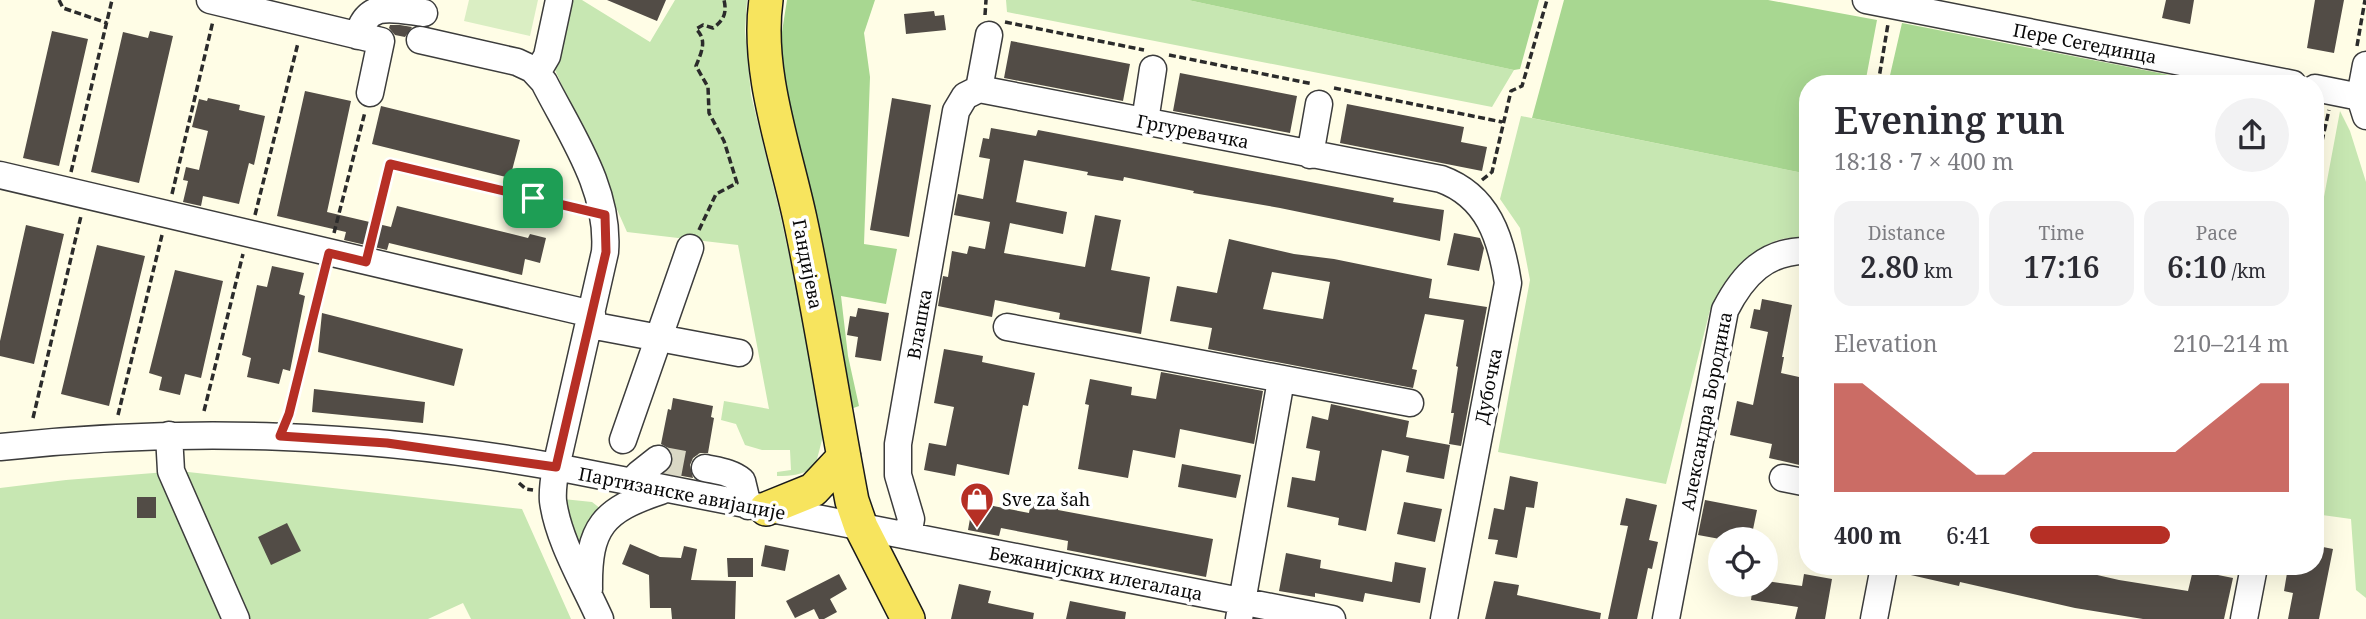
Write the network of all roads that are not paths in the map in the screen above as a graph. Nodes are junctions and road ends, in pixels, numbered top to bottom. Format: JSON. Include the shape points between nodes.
{"nodes":[{"id":1,"x":559,"y":0,"type":"edge"},
{"id":2,"x":766,"y":0,"type":"edge"},
{"id":3,"x":213,"y":1,"type":"edge"},
{"id":4,"x":1878,"y":2,"type":"edge"},
{"id":5,"x":424,"y":13,"type":"dead end"},
{"id":6,"x":994,"y":28,"type":"road end"},
{"id":7,"x":369,"y":39,"type":"junction"},
{"id":8,"x":421,"y":40,"type":"dead end"},
{"id":9,"x":1153,"y":58,"type":"road end"},
{"id":10,"x":2366,"y":65,"type":"edge"},
{"id":11,"x":537,"y":73,"type":"junction"},
{"id":12,"x":2247,"y":75,"type":"edge"},
{"id":13,"x":979,"y":89,"type":"junction"},
{"id":14,"x":2324,"y":90,"type":"edge"},
{"id":15,"x":1324,"y":92,"type":"road end"},
{"id":16,"x":370,"y":93,"type":"road end"},
{"id":17,"x":2363,"y":106,"type":"edge"},
{"id":18,"x":1145,"y":121,"type":"junction"},
{"id":19,"x":1310,"y":155,"type":"junction"},
{"id":20,"x":0,"y":175,"type":"edge"},
{"id":21,"x":1441,"y":179,"type":"joint"},
{"id":22,"x":690,"y":248,"type":"road end"},
{"id":23,"x":1799,"y":252,"type":"edge"},
{"id":24,"x":591,"y":319,"type":"junction"},
{"id":25,"x":1007,"y":327,"type":"dead end"},
{"id":26,"x":659,"y":338,"type":"junction"},
{"id":27,"x":739,"y":353,"type":"dead end"},
{"id":28,"x":1282,"y":380,"type":"junction"},
{"id":29,"x":1410,"y":403,"type":"dead end"},
{"id":30,"x":169,"y":435,"type":"junction"},
{"id":31,"x":623,"y":440,"type":"dead end"},
{"id":32,"x":0,"y":447,"type":"edge"},
{"id":33,"x":844,"y":457,"type":"junction"},
{"id":34,"x":658,"y":460,"type":"dead end"},
{"id":35,"x":556,"y":467,"type":"junction"},
{"id":36,"x":705,"y":468,"type":"tunnel mouth"},
{"id":37,"x":630,"y":484,"type":"junction"},
{"id":38,"x":664,"y":490,"type":"junction"},
{"id":39,"x":757,"y":508,"type":"junction"},
{"id":40,"x":861,"y":527,"type":"junction"},
{"id":41,"x":908,"y":536,"type":"junction"},
{"id":42,"x":1882,"y":575,"type":"edge"},
{"id":43,"x":2252,"y":575,"type":"edge"},
{"id":44,"x":589,"y":594,"type":"junction"},
{"id":45,"x":1241,"y":611,"type":"edge"},
{"id":46,"x":225,"y":616,"type":"edge"},
{"id":47,"x":600,"y":619,"type":"edge"},
{"id":48,"x":908,"y":619,"type":"edge"},
{"id":49,"x":1332,"y":619,"type":"edge"},
{"id":50,"x":1444,"y":619,"type":"edge"},
{"id":51,"x":1666,"y":619,"type":"edge"},
{"id":52,"x":1874,"y":619,"type":"edge"},
{"id":53,"x":2244,"y":619,"type":"edge"}],
"edges":[{"from":1,"to":11,"type":"street","via":[[547,55]]},
{"from":2,"to":33,"type":"main road","name":"Гандијева","via":[[765,69],[800,222]]},
{"from":3,"to":7,"type":"street"},
{"from":4,"to":12,"type":"street","name":"Пере Сегединца"},
{"from":5,"to":7,"type":"street","via":[[378,9],[361,21]]},
{"from":6,"to":13,"type":"street"},
{"from":7,"to":16,"type":"street"},
{"from":8,"to":11,"type":"street","via":[[517,62]]},
{"from":9,"to":18,"type":"street"},
{"from":10,"to":17,"type":"street"},
{"from":11,"to":24,"type":"street","via":[[593,179],[605,215],[606,252]]},
{"from":13,"to":18,"type":"street","name":"Гргуревачка"},
{"from":13,"to":41,"type":"street","name":"Влашка","via":[[965,96],[956,111],[896,456],[911,519]]},
{"from":14,"to":17,"type":"street"},
{"from":15,"to":19,"type":"street"},
{"from":18,"to":19,"type":"street","name":"Гргуревачка"},
{"from":19,"to":21,"type":"street","name":"Гргуревачка"},
{"from":20,"to":24,"type":"street"},
{"from":21,"to":50,"type":"street","name":"Дубочка","via":[[1467,193],[1487,214],[1502,247],[1508,283]]},
{"from":22,"to":26,"type":"street"},
{"from":23,"to":51,"type":"street","name":"Александра Бородина","via":[[1756,265],[1725,310]]},
{"from":24,"to":26,"type":"street"},
{"from":24,"to":35,"type":"street"},
{"from":25,"to":28,"type":"street"},
{"from":26,"to":27,"type":"street"},
{"from":26,"to":31,"type":"street"},
{"from":28,"to":29,"type":"street"},
{"from":28,"to":45,"type":"street"},
{"from":30,"to":32,"type":"street","name":"Партизанске авијације"},
{"from":30,"to":35,"type":"street","name":"Партизанске авијације","via":[[387,443]]},
{"from":30,"to":46,"type":"street","via":[[171,471]]},
{"from":33,"to":39,"type":"main road","via":[[813,490]]},
{"from":33,"to":40,"type":"main road","name":"Гандијева"},
{"from":34,"to":37,"type":"street"},
{"from":35,"to":37,"type":"street","name":"Партизанске авијације"},
{"from":35,"to":44,"type":"street","via":[[555,512]]},
{"from":36,"to":39,"type":"street","via":[[739,479]]},
{"from":37,"to":38,"type":"street","name":"Партизанске авијације"},
{"from":38,"to":39,"type":"street","name":"Партизанске авијације"},
{"from":38,"to":44,"type":"street","via":[[623,505],[603,525],[593,540]]},
{"from":39,"to":40,"type":"street","name":"Партизанске авијације"},
{"from":40,"to":41,"type":"street","name":"Бежанијских илегалаца"},
{"from":40,"to":48,"type":"main road","name":"Гандијева"},
{"from":41,"to":45,"type":"street","name":"Бежанијских илегалаца"},
{"from":42,"to":52,"type":"street"},
{"from":43,"to":53,"type":"street"},
{"from":44,"to":47,"type":"street"},
{"from":45,"to":49,"type":"street","name":"Бежанијских илегалаца"}]}
